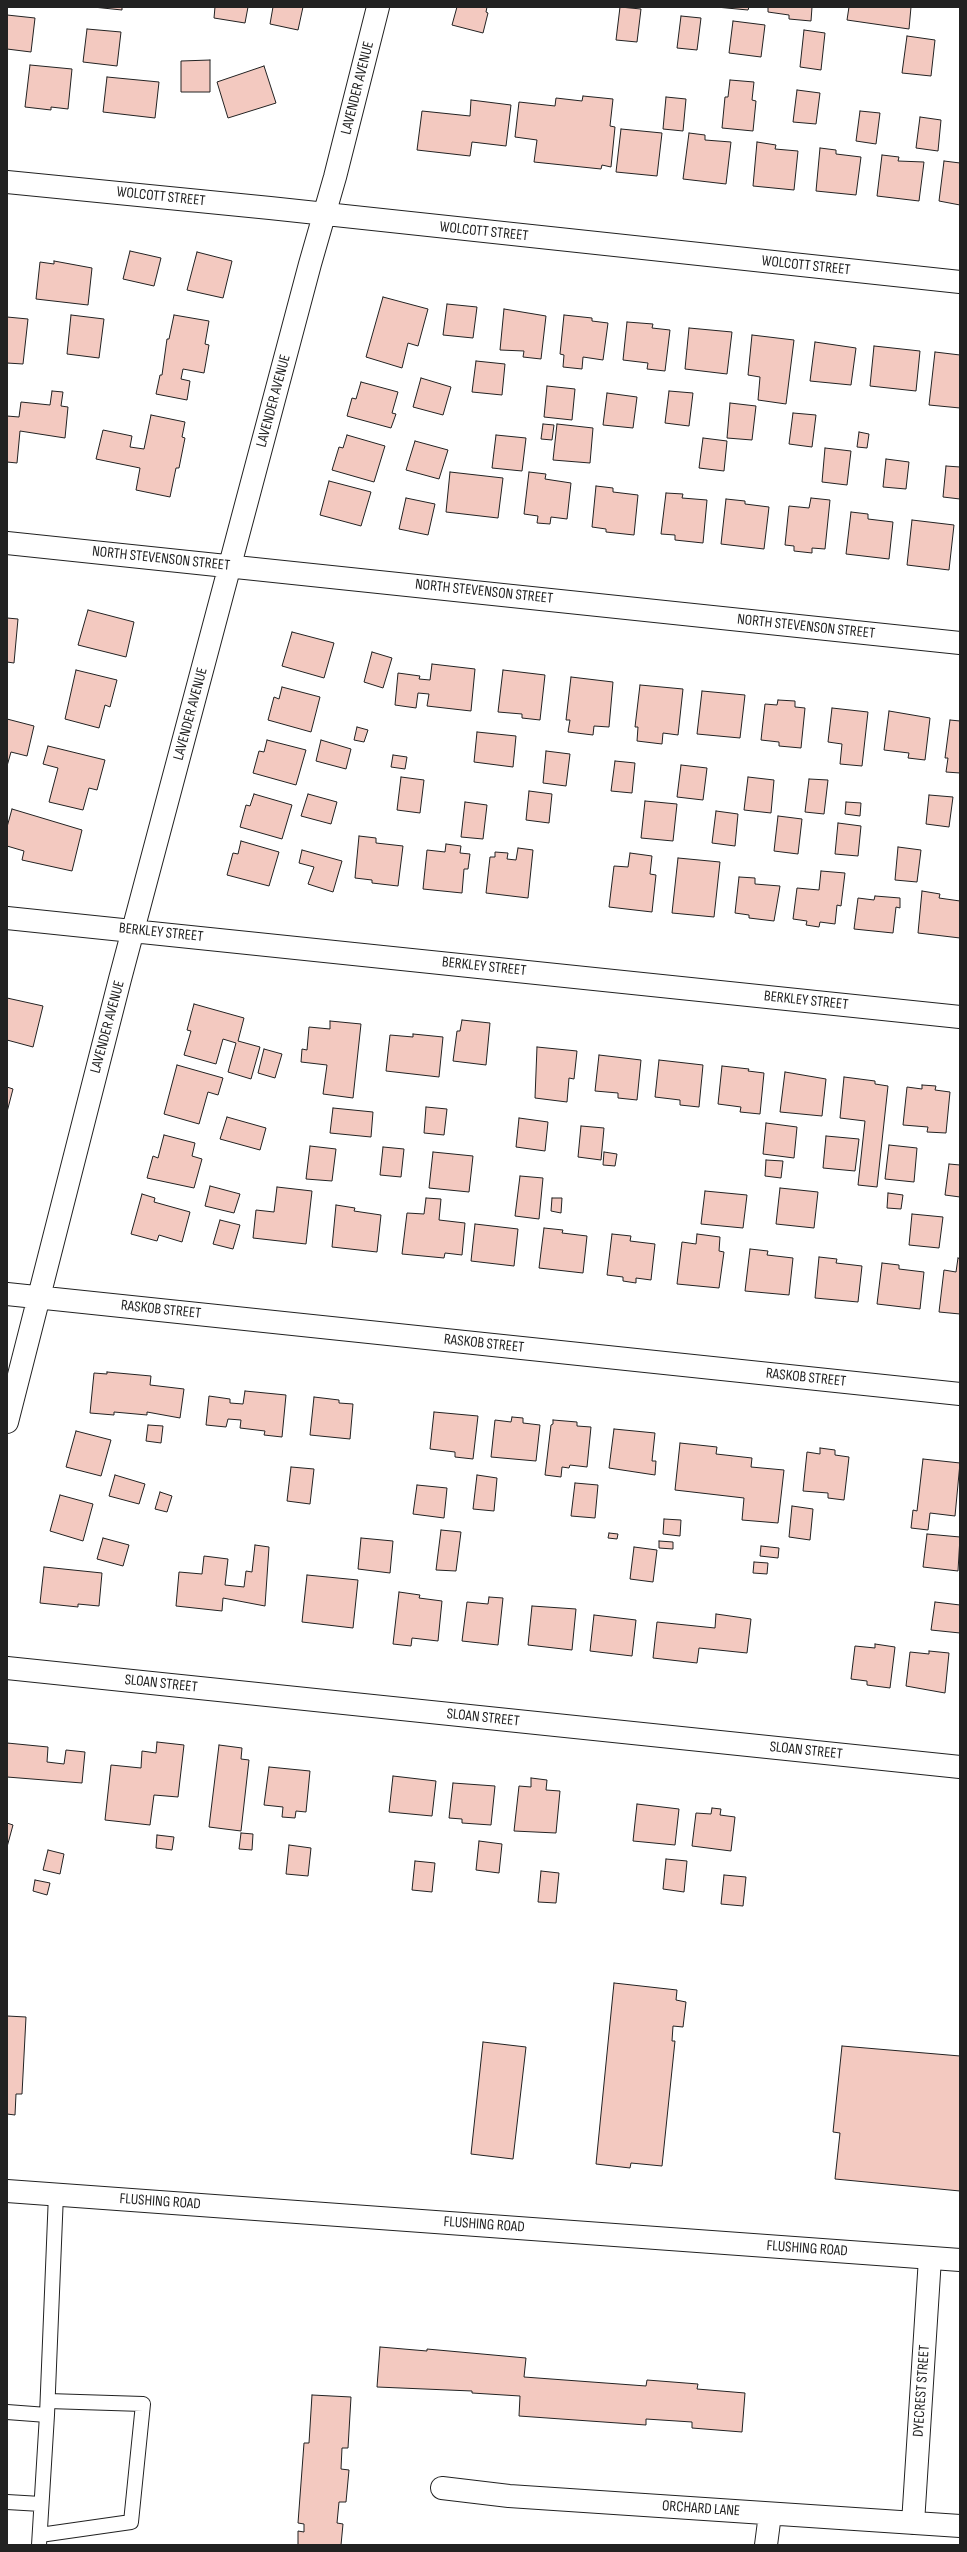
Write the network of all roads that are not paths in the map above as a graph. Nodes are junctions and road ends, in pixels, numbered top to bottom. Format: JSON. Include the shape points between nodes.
{"nodes":[{"id":1,"x":378,"y":7,"type":"edge"},
{"id":2,"x":7,"y":182,"type":"edge"},
{"id":3,"x":324,"y":214,"type":"junction"},
{"id":4,"x":960,"y":282,"type":"edge"},
{"id":5,"x":7,"y":543,"type":"edge"},
{"id":6,"x":231,"y":566,"type":"junction"},
{"id":7,"x":960,"y":643,"type":"edge"},
{"id":8,"x":7,"y":918,"type":"edge"},
{"id":9,"x":133,"y":930,"type":"junction"},
{"id":10,"x":960,"y":1017,"type":"edge"},
{"id":11,"x":7,"y":1294,"type":"edge"},
{"id":12,"x":39,"y":1297,"type":"junction"},
{"id":13,"x":960,"y":1394,"type":"edge"},
{"id":14,"x":7,"y":1422,"type":"edge"},
{"id":15,"x":7,"y":1668,"type":"edge"},
{"id":16,"x":960,"y":1767,"type":"edge"},
{"id":17,"x":7,"y":2191,"type":"edge"},
{"id":18,"x":56,"y":2194,"type":"junction"},
{"id":19,"x":930,"y":2258,"type":"junction"},
{"id":20,"x":960,"y":2260,"type":"edge"},
{"id":21,"x":48,"y":2401,"type":"junction"},
{"id":22,"x":7,"y":2412,"type":"edge"},
{"id":23,"x":47,"y":2415,"type":"junction"},
{"id":24,"x":442,"y":2488,"type":"dead end"},
{"id":25,"x":7,"y":2502,"type":"edge"},
{"id":26,"x":41,"y":2504,"type":"junction"},
{"id":27,"x":770,"y":2514,"type":"junction"},
{"id":28,"x":913,"y":2523,"type":"junction"},
{"id":29,"x":960,"y":2526,"type":"edge"},
{"id":30,"x":39,"y":2540,"type":"edge"},
{"id":31,"x":766,"y":2545,"type":"edge"}],
"edges":[{"from":1,"to":3,"type":"street","name":"LAVENDER AVENUE"},
{"from":2,"to":3,"type":"street","name":"WOLCOTT STREET"},
{"from":3,"to":4,"type":"street","name":"WOLCOTT STREET"},
{"from":3,"to":6,"type":"street","name":"LAVENDER AVENUE"},
{"from":5,"to":6,"type":"street","name":"NORTH STEVENSON STREET"},
{"from":6,"to":7,"type":"street","name":"NORTH STEVENSON STREET"},
{"from":6,"to":9,"type":"street","name":"LAVENDER AVENUE"},
{"from":8,"to":9,"type":"street","name":"BERKLEY STREET"},
{"from":9,"to":10,"type":"street","name":"BERKLEY STREET"},
{"from":9,"to":12,"type":"street","name":"LAVENDER AVENUE"},
{"from":11,"to":12,"type":"street","name":"RASKOB STREET"},
{"from":12,"to":13,"type":"street","name":"RASKOB STREET"},
{"from":12,"to":14,"type":"street","name":"LAVENDER AVENUE"},
{"from":15,"to":16,"type":"street","name":"SLOAN STREET"},
{"from":17,"to":18,"type":"street","name":"FLUSHING ROAD"},
{"from":18,"to":19,"type":"street","name":"FLUSHING ROAD"},
{"from":18,"to":21,"type":"lane"},
{"from":19,"to":20,"type":"street","name":"FLUSHING ROAD"},
{"from":19,"to":28,"type":"street","name":"DYECREST STREET"},
{"from":21,"to":23,"type":"lane"},
{"from":21,"to":30,"type":"lane","via":[[143,2404],[131,2522]]},
{"from":22,"to":23,"type":"lane"},
{"from":23,"to":26,"type":"lane"},
{"from":24,"to":27,"type":"street","name":"ORCHARD LANE","via":[[509,2496]]},
{"from":25,"to":26,"type":"lane"},
{"from":26,"to":30,"type":"lane"},
{"from":27,"to":28,"type":"street","name":"ORCHARD LANE"},
{"from":27,"to":31,"type":"street"},
{"from":28,"to":29,"type":"street","name":"ORCHARD LANE"}]}
